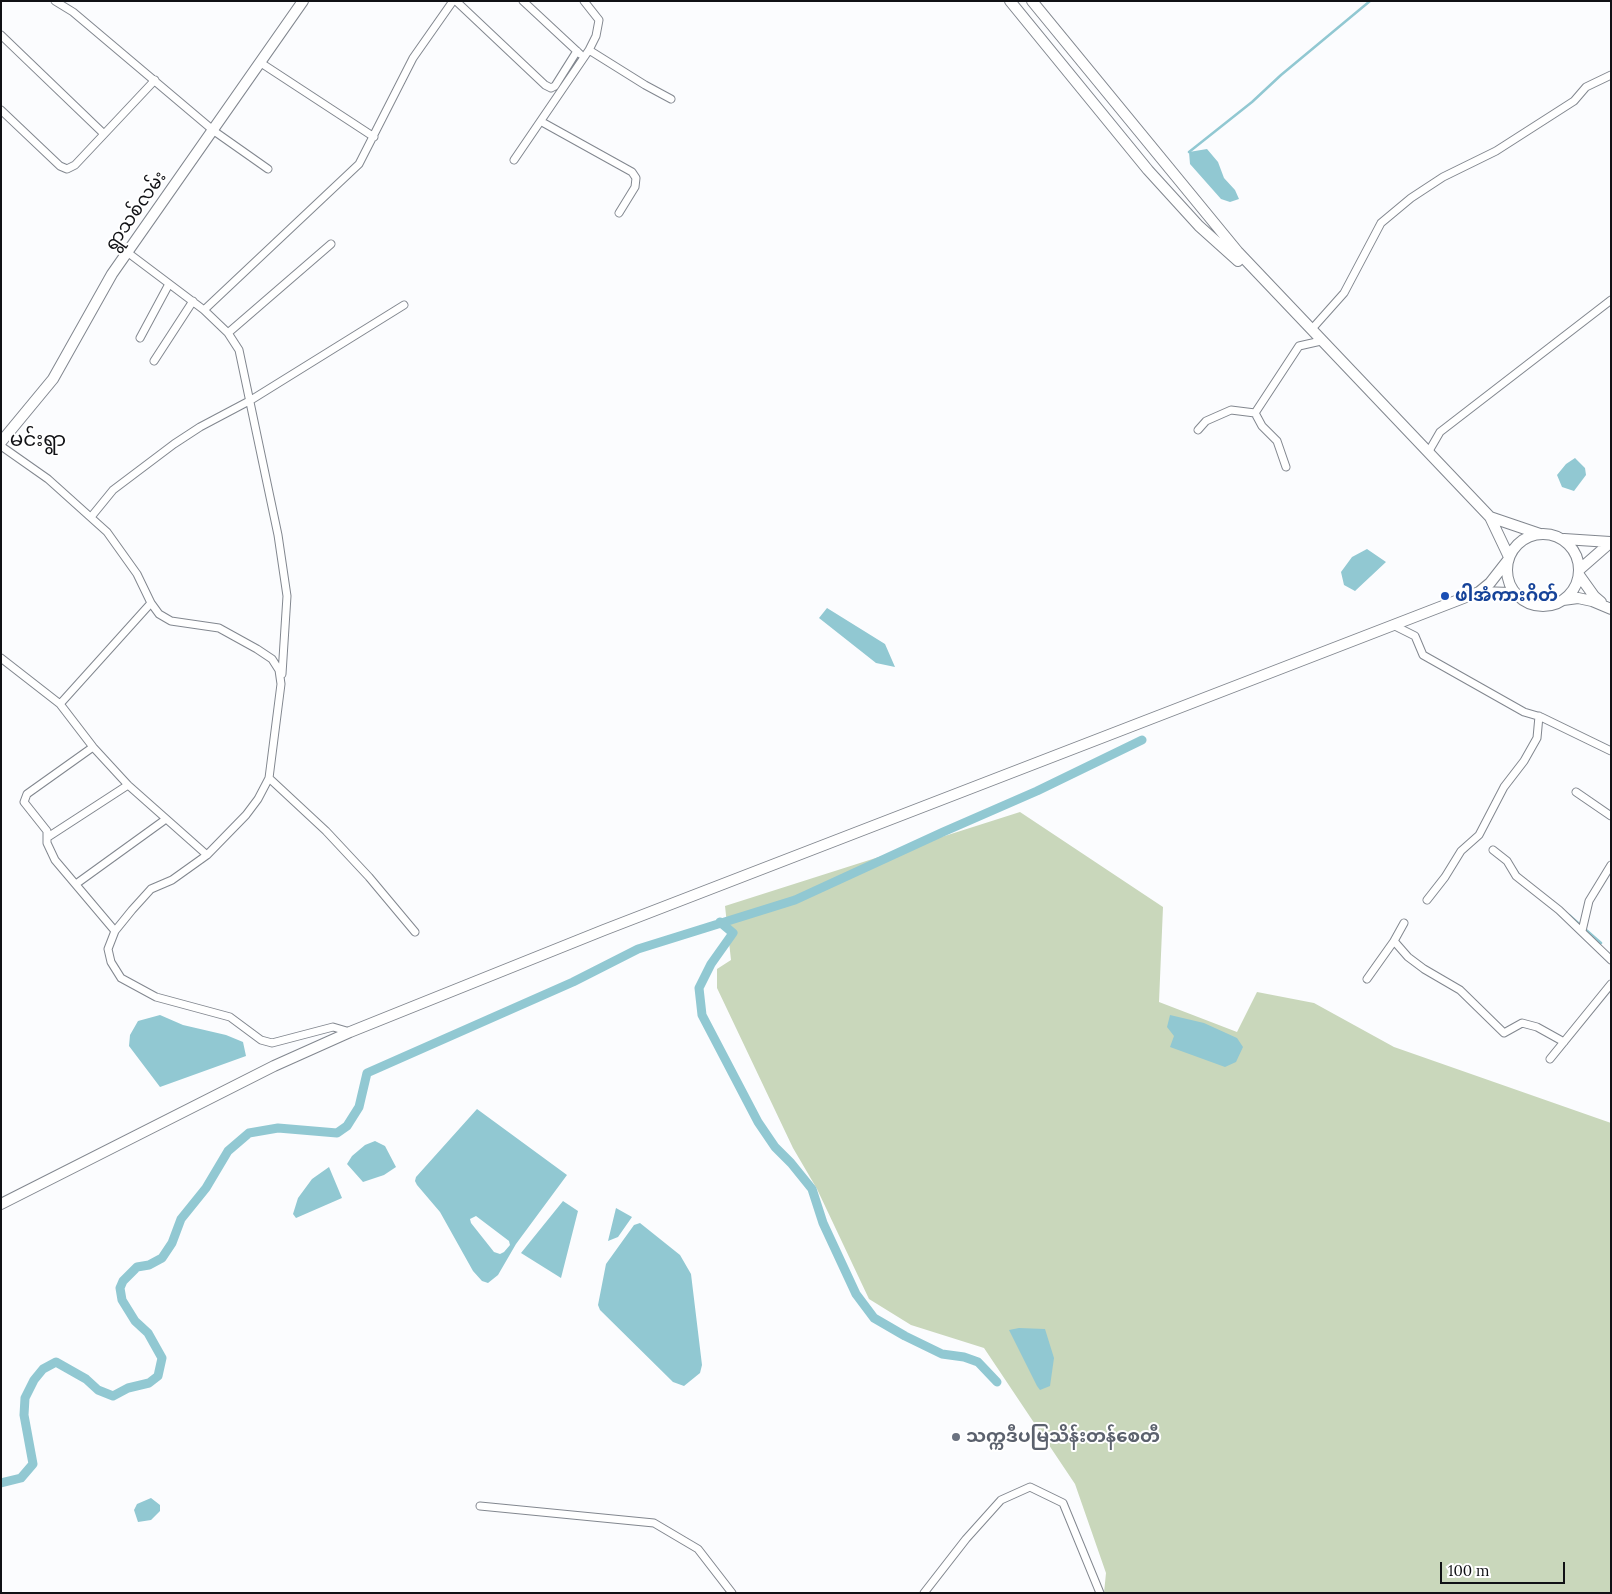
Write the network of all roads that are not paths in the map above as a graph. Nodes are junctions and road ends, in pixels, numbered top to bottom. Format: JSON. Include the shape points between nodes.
{"nodes":[{"id":1,"x":55,"y":1,"type":"edge"},
{"id":2,"x":303,"y":1,"type":"edge"},
{"id":3,"x":455,"y":1,"type":"edge"},
{"id":4,"x":524,"y":1,"type":"edge"},
{"id":5,"x":584,"y":1,"type":"edge"},
{"id":6,"x":1010,"y":1,"type":"edge"},
{"id":7,"x":1032,"y":1,"type":"edge"},
{"id":8,"x":1,"y":35,"type":"edge"},
{"id":9,"x":589,"y":50,"type":"junction"},
{"id":10,"x":577,"y":51,"type":"junction"},
{"id":11,"x":584,"y":58,"type":"junction"},
{"id":12,"x":261,"y":63,"type":"junction"},
{"id":13,"x":1611,"y":75,"type":"edge"},
{"id":14,"x":155,"y":80,"type":"junction"},
{"id":15,"x":671,"y":99,"type":"dead end"},
{"id":16,"x":1,"y":110,"type":"edge"},
{"id":17,"x":542,"y":122,"type":"junction"},
{"id":18,"x":214,"y":131,"type":"junction"},
{"id":19,"x":104,"y":134,"type":"junction"},
{"id":20,"x":374,"y":137,"type":"junction"},
{"id":21,"x":514,"y":160,"type":"dead end"},
{"id":22,"x":268,"y":169,"type":"dead end"},
{"id":23,"x":619,"y":212,"type":"dead end"},
{"id":24,"x":331,"y":244,"type":"dead end"},
{"id":25,"x":127,"y":252,"type":"junction"},
{"id":26,"x":169,"y":284,"type":"junction"},
{"id":27,"x":1611,"y":300,"type":"edge"},
{"id":28,"x":193,"y":301,"type":"junction"},
{"id":29,"x":1285,"y":303,"type":"junction"},
{"id":30,"x":404,"y":305,"type":"dead end"},
{"id":31,"x":204,"y":310,"type":"junction"},
{"id":32,"x":1311,"y":330,"type":"junction"},
{"id":33,"x":228,"y":333,"type":"junction"},
{"id":34,"x":140,"y":338,"type":"dead end"},
{"id":35,"x":1321,"y":341,"type":"junction"},
{"id":36,"x":154,"y":361,"type":"dead end"},
{"id":37,"x":251,"y":400,"type":"junction"},
{"id":38,"x":1255,"y":413,"type":"junction"},
{"id":39,"x":1198,"y":430,"type":"dead end"},
{"id":40,"x":1,"y":442,"type":"edge"},
{"id":41,"x":1,"y":446,"type":"edge"},
{"id":42,"x":1429,"y":451,"type":"junction"},
{"id":43,"x":1286,"y":467,"type":"dead end"},
{"id":44,"x":91,"y":517,"type":"junction"},
{"id":45,"x":1490,"y":518,"type":"junction"},
{"id":46,"x":1540,"y":534,"type":"junction"},
{"id":47,"x":1562,"y":539,"type":"junction"},
{"id":48,"x":1610,"y":542,"type":"edge"},
{"id":49,"x":1509,"y":558,"type":"junction"},
{"id":50,"x":1579,"y":573,"type":"junction"},
{"id":51,"x":1479,"y":592,"type":"junction"},
{"id":52,"x":1522,"y":599,"type":"junction"},
{"id":53,"x":1563,"y":600,"type":"junction"},
{"id":54,"x":151,"y":604,"type":"junction"},
{"id":55,"x":1609,"y":608,"type":"edge"},
{"id":56,"x":1393,"y":625,"type":"junction"},
{"id":57,"x":1,"y":658,"type":"edge"},
{"id":58,"x":282,"y":684,"type":"junction"},
{"id":59,"x":60,"y":704,"type":"junction"},
{"id":60,"x":1539,"y":716,"type":"junction"},
{"id":61,"x":93,"y":748,"type":"junction"},
{"id":62,"x":1610,"y":749,"type":"edge"},
{"id":63,"x":269,"y":778,"type":"junction"},
{"id":64,"x":128,"y":785,"type":"junction"},
{"id":65,"x":1576,"y":792,"type":"dead end"},
{"id":66,"x":1611,"y":816,"type":"edge"},
{"id":67,"x":166,"y":819,"type":"junction"},
{"id":68,"x":48,"y":837,"type":"junction"},
{"id":69,"x":1493,"y":850,"type":"dead end"},
{"id":70,"x":207,"y":855,"type":"junction"},
{"id":71,"x":1611,"y":865,"type":"edge"},
{"id":72,"x":76,"y":884,"type":"junction"},
{"id":73,"x":1427,"y":900,"type":"dead end"},
{"id":74,"x":1404,"y":923,"type":"dead end"},
{"id":75,"x":1582,"y":930,"type":"junction"},
{"id":76,"x":115,"y":931,"type":"junction"},
{"id":77,"x":414,"y":932,"type":"dead end"},
{"id":78,"x":1394,"y":941,"type":"junction"},
{"id":79,"x":1611,"y":960,"type":"edge"},
{"id":80,"x":1367,"y":979,"type":"dead end"},
{"id":81,"x":1611,"y":984,"type":"edge"},
{"id":82,"x":350,"y":1032,"type":"junction"},
{"id":83,"x":1564,"y":1042,"type":"junction"},
{"id":84,"x":1550,"y":1059,"type":"dead end"},
{"id":85,"x":1,"y":1204,"type":"edge"},
{"id":86,"x":480,"y":1506,"type":"dead end"},
{"id":87,"x":732,"y":1593,"type":"edge"},
{"id":88,"x":924,"y":1593,"type":"edge"},
{"id":89,"x":1100,"y":1593,"type":"edge"}],
"edges":[{"from":1,"to":14,"type":"street","via":[[73,12]]},
{"from":2,"to":12,"type":"main road","name":"ရွာသစ်လမ်း"},
{"from":3,"to":10,"type":"street","via":[[551,88]]},
{"from":3,"to":20,"type":"street","via":[[413,58]]},
{"from":4,"to":10,"type":"street"},
{"from":5,"to":9,"type":"street","via":[[599,20]]},
{"from":6,"to":29,"type":"main road","via":[[1154,177],[1200,226]]},
{"from":7,"to":29,"type":"main road","via":[[1232,245]]},
{"from":8,"to":19,"type":"street"},
{"from":9,"to":11,"type":"street"},
{"from":9,"to":15,"type":"street"},
{"from":10,"to":11,"type":"street"},
{"from":11,"to":17,"type":"street"},
{"from":12,"to":18,"type":"main road","name":"ရွာသစ်လမ်း"},
{"from":12,"to":20,"type":"street"},
{"from":13,"to":32,"type":"street","via":[[1586,87],[1574,101],[1496,151],[1443,177],[1381,223],[1344,293]]},
{"from":14,"to":18,"type":"street"},
{"from":14,"to":19,"type":"street"},
{"from":16,"to":19,"type":"street","via":[[67,169],[75,166]]},
{"from":17,"to":21,"type":"street"},
{"from":17,"to":23,"type":"street","via":[[632,172],[636,178],[634,187]]},
{"from":18,"to":22,"type":"street"},
{"from":18,"to":25,"type":"main road","name":"ရွာသစ်လမ်း"},
{"from":20,"to":31,"type":"street","via":[[350,174]]},
{"from":24,"to":33,"type":"street"},
{"from":25,"to":26,"type":"street"},
{"from":25,"to":40,"type":"main road","name":"ရွာသစ်လမ်း","via":[[52,379]]},
{"from":26,"to":28,"type":"street"},
{"from":26,"to":34,"type":"street"},
{"from":27,"to":42,"type":"street","via":[[1440,432]]},
{"from":28,"to":31,"type":"street"},
{"from":28,"to":36,"type":"street"},
{"from":29,"to":32,"type":"main road"},
{"from":30,"to":37,"type":"street"},
{"from":31,"to":33,"type":"street"},
{"from":32,"to":35,"type":"main road"},
{"from":33,"to":37,"type":"street","via":[[239,350]]},
{"from":35,"to":38,"type":"street","via":[[1299,346]]},
{"from":35,"to":42,"type":"main road"},
{"from":37,"to":44,"type":"street","via":[[200,427],[151,460],[113,490]]},
{"from":37,"to":58,"type":"street","via":[[287,596]]},
{"from":38,"to":39,"type":"street","via":[[1231,410],[1206,421]]},
{"from":38,"to":43,"type":"street","via":[[1262,426],[1277,441]]},
{"from":41,"to":44,"type":"street","via":[[48,479]]},
{"from":42,"to":45,"type":"main road"},
{"from":44,"to":54,"type":"street","via":[[107,532],[137,574]]},
{"from":45,"to":46,"type":"main road"},
{"from":45,"to":49,"type":"main road"},
{"from":46,"to":47,"type":"main road"},
{"from":46,"to":49,"type":"main road","via":[[1522,541]]},
{"from":47,"to":48,"type":"main road"},
{"from":47,"to":50,"type":"main road","via":[[1576,555]]},
{"from":48,"to":50,"type":"main road"},
{"from":49,"to":51,"type":"main road"},
{"from":49,"to":52,"type":"main road","via":[[1509,581]]},
{"from":50,"to":53,"type":"main road","via":[[1574,589]]},
{"from":50,"to":55,"type":"main road","via":[[1594,596]]},
{"from":51,"to":52,"type":"main road","via":[[1511,593]]},
{"from":51,"to":56,"type":"main road"},
{"from":52,"to":53,"type":"main road","via":[[1543,606]]},
{"from":53,"to":55,"type":"main road","via":[[1578,598]]},
{"from":54,"to":58,"type":"street","via":[[164,618],[219,628],[258,649],[272,659]]},
{"from":54,"to":59,"type":"street"},
{"from":56,"to":60,"type":"street","via":[[1414,636],[1423,655],[1524,712]]},
{"from":56,"to":82,"type":"main road","via":[[604,930]]},
{"from":57,"to":59,"type":"street"},
{"from":58,"to":63,"type":"street"},
{"from":59,"to":61,"type":"street"},
{"from":60,"to":62,"type":"street"},
{"from":60,"to":73,"type":"street","via":[[1537,738],[1524,761],[1504,787],[1479,834],[1461,851]]},
{"from":61,"to":64,"type":"street"},
{"from":61,"to":68,"type":"street","via":[[24,798]]},
{"from":63,"to":70,"type":"street","via":[[246,815]]},
{"from":63,"to":77,"type":"street","via":[[369,876]]},
{"from":64,"to":67,"type":"street"},
{"from":64,"to":68,"type":"street"},
{"from":65,"to":66,"type":"street"},
{"from":67,"to":70,"type":"street"},
{"from":67,"to":72,"type":"street"},
{"from":68,"to":72,"type":"street","via":[[47,843],[55,860]]},
{"from":69,"to":75,"type":"street","via":[[1507,862],[1516,876]]},
{"from":70,"to":76,"type":"street","via":[[172,880],[151,889]]},
{"from":71,"to":75,"type":"street","via":[[1589,901]]},
{"from":72,"to":76,"type":"street"},
{"from":74,"to":78,"type":"street"},
{"from":75,"to":79,"type":"street"},
{"from":76,"to":82,"type":"street","via":[[108,948],[111,962],[121,978],[156,997],[230,1017],[261,1040],[272,1043],[333,1027]]},
{"from":78,"to":80,"type":"street"},
{"from":78,"to":83,"type":"street","via":[[1424,969],[1460,990],[1504,1033],[1522,1023],[1537,1027]]},
{"from":81,"to":83,"type":"street"},
{"from":82,"to":85,"type":"main road","via":[[274,1066]]},
{"from":83,"to":84,"type":"street"},
{"from":86,"to":87,"type":"street","via":[[654,1522],[698,1549]]},
{"from":88,"to":89,"type":"street","via":[[1001,1500],[1030,1487],[1063,1503]]}]}
